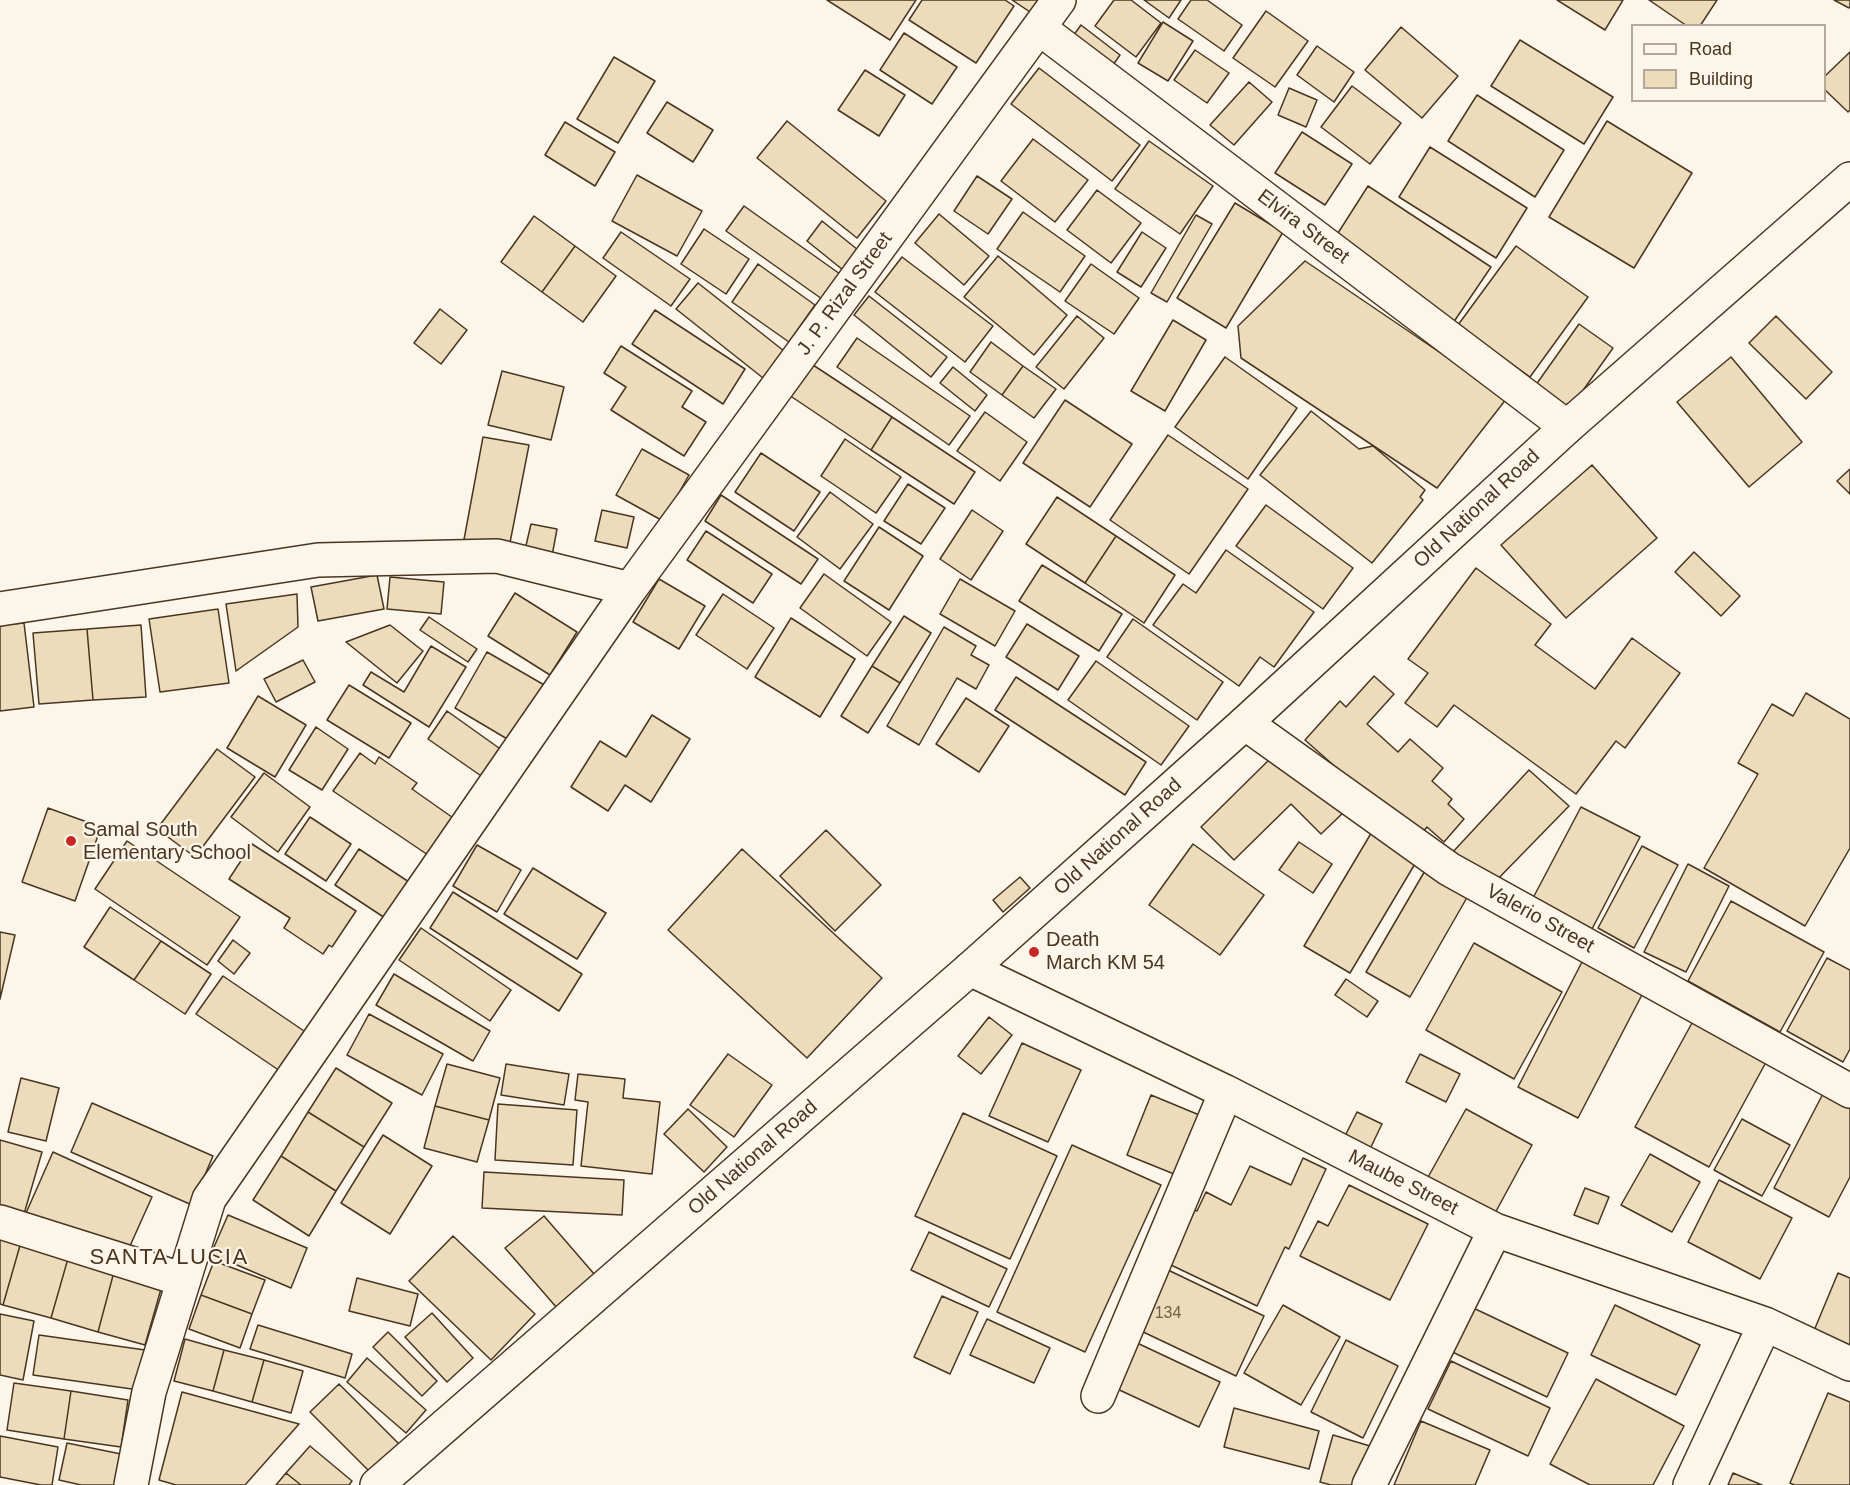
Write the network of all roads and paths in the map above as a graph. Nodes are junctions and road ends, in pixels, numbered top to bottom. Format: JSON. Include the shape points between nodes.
{"nodes":[{"id":1,"x":1059,"y":0,"type":"edge"},
{"id":2,"x":1039,"y":28,"type":"junction"},
{"id":3,"x":1850,"y":179,"type":"edge"},
{"id":4,"x":1567,"y":427,"type":"junction"},
{"id":5,"x":630,"y":588,"type":"junction"},
{"id":6,"x":0,"y":609,"type":"edge"},
{"id":7,"x":1245,"y":723,"type":"junction"},
{"id":8,"x":970,"y":969,"type":"junction"},
{"id":9,"x":1850,"y":1091,"type":"edge"},
{"id":10,"x":1226,"y":1092,"type":"junction"},
{"id":11,"x":0,"y":1222,"type":"edge"},
{"id":12,"x":1495,"y":1230,"type":"junction"},
{"id":13,"x":184,"y":1280,"type":"junction"},
{"id":14,"x":1765,"y":1324,"type":"junction"},
{"id":15,"x":1850,"y":1364,"type":"edge"},
{"id":16,"x":1098,"y":1396,"type":"dead end"},
{"id":17,"x":131,"y":1485,"type":"edge"},
{"id":18,"x":377,"y":1485,"type":"edge"},
{"id":19,"x":1369,"y":1485,"type":"edge"},
{"id":20,"x":1690,"y":1485,"type":"edge"}],
"edges":[{"from":1,"to":2,"type":"street","name":"J. P. Rizal Street"},
{"from":2,"to":4,"type":"street","name":"Elvira Street"},
{"from":2,"to":5,"type":"street","name":"J. P. Rizal Street"},
{"from":3,"to":4,"type":"street","name":"Old National Road"},
{"from":4,"to":7,"type":"street","name":"Old National Road"},
{"from":5,"to":6,"type":"street","via":[[497,556],[318,560]]},
{"from":5,"to":13,"type":"street","name":"J. P. Rizal Street","via":[[209,1199]]},
{"from":7,"to":8,"type":"street","name":"Old National Road"},
{"from":7,"to":9,"type":"street","name":"Valerio Street","via":[[1449,869]]},
{"from":8,"to":10,"type":"street","name":"Maube Street"},
{"from":8,"to":18,"type":"street","name":"Old National Road"},
{"from":10,"to":12,"type":"street","name":"Maube Street"},
{"from":10,"to":16,"type":"street"},
{"from":11,"to":13,"type":"street"},
{"from":12,"to":14,"type":"street","name":"Maube Street"},
{"from":12,"to":19,"type":"street"},
{"from":13,"to":17,"type":"street","name":"J. P. Rizal Street","via":[[149,1392]]},
{"from":14,"to":15,"type":"street","name":"Maube Street"},
{"from":14,"to":20,"type":"street"}]}
